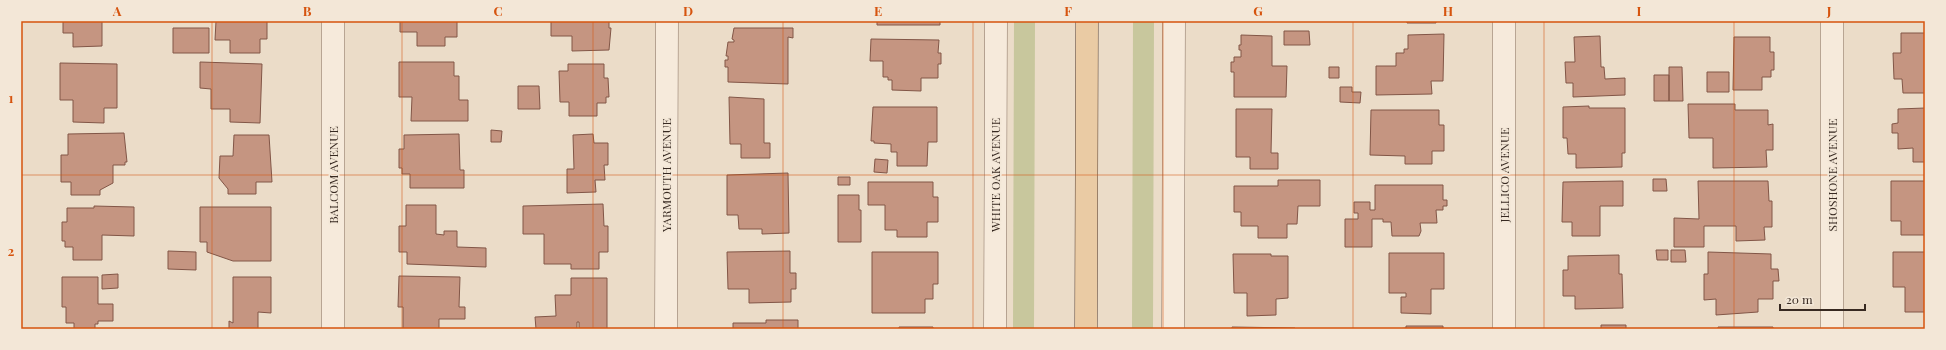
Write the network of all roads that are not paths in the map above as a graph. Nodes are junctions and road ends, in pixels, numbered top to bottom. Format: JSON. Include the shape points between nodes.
{"nodes":[{"id":1,"x":333,"y":21,"type":"edge"},
{"id":2,"x":667,"y":21,"type":"edge"},
{"id":3,"x":996,"y":21,"type":"edge"},
{"id":4,"x":1087,"y":21,"type":"edge"},
{"id":5,"x":1174,"y":21,"type":"edge"},
{"id":6,"x":1504,"y":21,"type":"edge"},
{"id":7,"x":1832,"y":21,"type":"edge"},
{"id":8,"x":333,"y":329,"type":"edge"},
{"id":9,"x":666,"y":329,"type":"edge"},
{"id":10,"x":995,"y":329,"type":"edge"},
{"id":11,"x":1086,"y":329,"type":"edge"},
{"id":12,"x":1173,"y":329,"type":"edge"},
{"id":13,"x":1504,"y":329,"type":"edge"},
{"id":14,"x":1832,"y":329,"type":"edge"}],
"edges":[{"from":1,"to":8,"type":"street","name":"BALCOM AVENUE"},
{"from":2,"to":9,"type":"street","name":"YARMOUTH AVENUE"},
{"from":3,"to":10,"type":"street","name":"WHITE OAK AVENUE"},
{"from":4,"to":11,"type":"main road"},
{"from":5,"to":12,"type":"street"},
{"from":6,"to":13,"type":"street","name":"JELLICO AVENUE"},
{"from":7,"to":14,"type":"street","name":"SHOSHONE AVENUE"}]}
